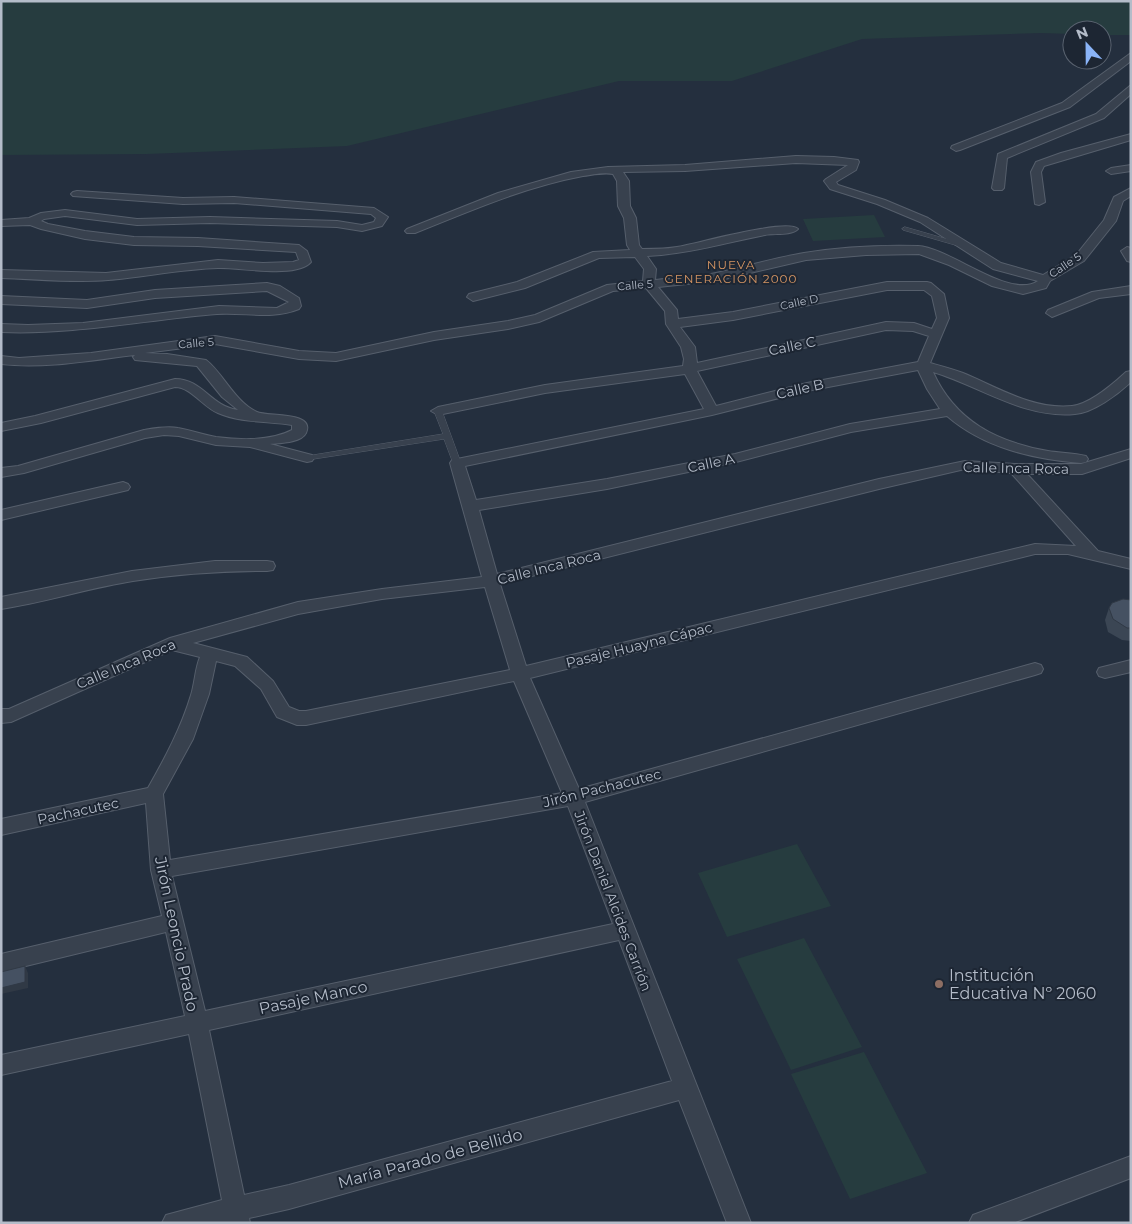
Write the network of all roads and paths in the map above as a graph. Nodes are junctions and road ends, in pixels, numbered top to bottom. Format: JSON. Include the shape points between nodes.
{"nodes":[{"id":1,"x":1131,"y":56,"type":"edge"},
{"id":2,"x":1131,"y":88,"type":"edge"},
{"id":3,"x":1131,"y":137,"type":"edge"},
{"id":4,"x":956,"y":148,"type":"dead end"},
{"id":5,"x":1131,"y":168,"type":"edge"},
{"id":6,"x":609,"y":170,"type":"junction"},
{"id":7,"x":1112,"y":171,"type":"dead end"},
{"id":8,"x":998,"y":188,"type":"dead end"},
{"id":9,"x":1131,"y":191,"type":"edge"},
{"id":10,"x":77,"y":194,"type":"dead end"},
{"id":11,"x":1039,"y":202,"type":"dead end"},
{"id":12,"x":32,"y":221,"type":"junction"},
{"id":13,"x":1,"y":223,"type":"edge"},
{"id":14,"x":792,"y":229,"type":"dead end"},
{"id":15,"x":905,"y":229,"type":"dead end"},
{"id":16,"x":411,"y":231,"type":"dead end"},
{"id":17,"x":962,"y":245,"type":"junction"},
{"id":18,"x":639,"y":252,"type":"junction"},
{"id":19,"x":1,"y":274,"type":"edge"},
{"id":20,"x":1045,"y":279,"type":"junction"},
{"id":21,"x":649,"y":284,"type":"junction"},
{"id":22,"x":1131,"y":290,"type":"edge"},
{"id":23,"x":473,"y":297,"type":"dead end"},
{"id":24,"x":1,"y":300,"type":"edge"},
{"id":25,"x":1052,"y":313,"type":"dead end"},
{"id":26,"x":672,"y":324,"type":"junction"},
{"id":27,"x":1,"y":328,"type":"edge"},
{"id":28,"x":935,"y":334,"type":"junction"},
{"id":29,"x":95,"y":356,"type":"junction"},
{"id":30,"x":1,"y":360,"type":"edge"},
{"id":31,"x":923,"y":365,"type":"junction"},
{"id":32,"x":689,"y":369,"type":"junction"},
{"id":33,"x":1131,"y":376,"type":"edge"},
{"id":34,"x":438,"y":411,"type":"joint"},
{"id":35,"x":712,"y":411,"type":"junction"},
{"id":36,"x":950,"y":411,"type":"junction"},
{"id":37,"x":253,"y":416,"type":"junction"},
{"id":38,"x":1,"y":427,"type":"edge"},
{"id":39,"x":447,"y":436,"type":"junction"},
{"id":40,"x":249,"y":443,"type":"junction"},
{"id":41,"x":1131,"y":452,"type":"edge"},
{"id":42,"x":307,"y":458,"type":"joint"},
{"id":43,"x":1106,"y":461,"type":"junction"},
{"id":44,"x":457,"y":463,"type":"junction"},
{"id":45,"x":1015,"y":469,"type":"junction"},
{"id":46,"x":1,"y":473,"type":"edge"},
{"id":47,"x":122,"y":487,"type":"dead end"},
{"id":48,"x":471,"y":506,"type":"junction"},
{"id":49,"x":1,"y":515,"type":"edge"},
{"id":50,"x":1092,"y":554,"type":"junction"},
{"id":51,"x":1131,"y":564,"type":"edge"},
{"id":52,"x":266,"y":566,"type":"dead end"},
{"id":53,"x":490,"y":581,"type":"junction"},
{"id":54,"x":1,"y":603,"type":"edge"},
{"id":55,"x":170,"y":644,"type":"junction"},
{"id":56,"x":210,"y":654,"type":"junction"},
{"id":57,"x":1131,"y":666,"type":"edge"},
{"id":58,"x":1036,"y":668,"type":"dead end"},
{"id":59,"x":1105,"y":672,"type":"dead end"},
{"id":60,"x":520,"y":674,"type":"junction"},
{"id":61,"x":1,"y":716,"type":"edge"},
{"id":62,"x":154,"y":794,"type":"junction"},
{"id":63,"x":574,"y":798,"type":"junction"},
{"id":64,"x":1,"y":827,"type":"edge"},
{"id":65,"x":161,"y":870,"type":"junction"},
{"id":66,"x":172,"y":922,"type":"junction"},
{"id":67,"x":625,"y":930,"type":"junction"},
{"id":68,"x":1,"y":963,"type":"edge"},
{"id":69,"x":197,"y":1022,"type":"junction"},
{"id":70,"x":1,"y":1065,"type":"edge"},
{"id":71,"x":685,"y":1088,"type":"junction"},
{"id":72,"x":1131,"y":1167,"type":"edge"},
{"id":73,"x":237,"y":1216,"type":"edge"},
{"id":74,"x":174,"y":1223,"type":"edge"},
{"id":75,"x":739,"y":1223,"type":"edge"},
{"id":76,"x":981,"y":1223,"type":"edge"}],
"edges":[{"from":1,"to":4,"type":"street","via":[[1066,105]]},
{"from":2,"to":8,"type":"street","via":[[1100,116],[1002,156]]},
{"from":3,"to":11,"type":"street","via":[[1040,164],[1036,172]]},
{"from":5,"to":7,"type":"street"},
{"from":6,"to":16,"type":"street","via":[[546,181]]},
{"from":6,"to":17,"type":"street","via":[[790,159],[854,162],[852,168],[830,181],[834,187],[924,220]]},
{"from":6,"to":18,"type":"street","via":[[617,172],[624,181],[624,206],[630,218],[633,244]]},
{"from":9,"to":20,"type":"street","name":"Calle 5","via":[[1118,199],[1110,221],[1080,258]]},
{"from":10,"to":12,"type":"street","via":[[183,201],[234,200],[374,211],[382,217],[378,224],[362,228],[337,224],[210,220],[136,222],[65,213],[41,216]]},
{"from":12,"to":13,"type":"street"},
{"from":12,"to":19,"type":"street","via":[[85,235],[134,241],[299,249],[305,262],[295,266],[263,267],[218,264],[106,277]]},
{"from":14,"to":18,"type":"street","via":[[676,250]]},
{"from":15,"to":17,"type":"lane"},
{"from":17,"to":20,"type":"street","via":[[997,266]]},
{"from":18,"to":21,"type":"street","via":[[650,269]]},
{"from":18,"to":23,"type":"street","via":[[597,254],[521,285]]},
{"from":20,"to":21,"type":"street","name":"Calle 5","via":[[1042,284],[1023,290],[996,283],[920,250],[806,256],[716,277]]},
{"from":21,"to":26,"type":"street","via":[[671,310]]},
{"from":21,"to":29,"type":"street","name":"Calle 5","via":[[611,288],[539,318],[336,357],[299,356],[215,340]]},
{"from":22,"to":25,"type":"street","via":[[1096,295]]},
{"from":24,"to":27,"type":"street","via":[[87,304],[155,294],[267,287],[295,301],[295,306],[290,309],[270,311],[221,310],[84,327]]},
{"from":26,"to":28,"type":"street","name":"Calle D","via":[[733,316],[887,286],[927,286],[938,294],[943,318]]},
{"from":26,"to":32,"type":"street","via":[[688,347]]},
{"from":28,"to":31,"type":"street"},
{"from":28,"to":32,"type":"street","name":"Calle C","via":[[914,327],[886,326]]},
{"from":29,"to":30,"type":"street","via":[[19,362]]},
{"from":29,"to":37,"type":"street","via":[[167,358],[201,363],[227,394]]},
{"from":31,"to":33,"type":"street","via":[[1039,408],[1075,410],[1108,395]]},
{"from":31,"to":35,"type":"street","name":"Calle B","via":[[807,387]]},
{"from":31,"to":36,"type":"street","name":"Calle Inca Roca","via":[[934,390]]},
{"from":32,"to":34,"type":"street","name":"Calle C","via":[[545,389]]},
{"from":32,"to":35,"type":"street"},
{"from":34,"to":39,"type":"lane"},
{"from":35,"to":44,"type":"street","name":"Calle B"},
{"from":36,"to":43,"type":"street","name":"Calle Inca Roca","via":[[982,434],[1015,448],[1062,458]]},
{"from":36,"to":48,"type":"street","name":"Calle A","via":[[850,428],[736,458],[607,484]]},
{"from":37,"to":38,"type":"street","via":[[219,411],[190,386],[175,383]]},
{"from":37,"to":40,"type":"street","via":[[294,421],[299,423],[299,432],[289,437]]},
{"from":39,"to":42,"type":"lane"},
{"from":39,"to":44,"type":"lane"},
{"from":40,"to":42,"type":"street"},
{"from":40,"to":46,"type":"street","via":[[216,441],[164,431]]},
{"from":41,"to":43,"type":"street","name":"Calle Inca Roca"},
{"from":43,"to":45,"type":"street","name":"Calle Inca Roca","via":[[1082,469]]},
{"from":44,"to":48,"type":"street","name":"Jirón Daniel Alcides Carrión"},
{"from":45,"to":50,"type":"street"},
{"from":45,"to":53,"type":"street","name":"Calle Inca Roca","via":[[965,465]]},
{"from":47,"to":49,"type":"street"},
{"from":48,"to":53,"type":"street","name":"Jirón Daniel Alcides Carrión"},
{"from":50,"to":51,"type":"street","name":"Pasaje Huayna Cápac"},
{"from":50,"to":60,"type":"street","name":"Pasaje Huayna Cápac","via":[[1068,548],[1035,549]]},
{"from":52,"to":54,"type":"street","via":[[216,566],[132,576]]},
{"from":53,"to":55,"type":"street","name":"Calle Inca Roca","via":[[298,608]]},
{"from":53,"to":60,"type":"street","name":"Jirón Daniel Alcides Carrión"},
{"from":55,"to":56,"type":"street","name":"Pasaje Huayna Cápac"},
{"from":55,"to":61,"type":"street","name":"Calle Inca Roca","via":[[11,715]]},
{"from":56,"to":60,"type":"street","name":"Pasaje Huayna Cápac","via":[[241,661],[267,685],[283,712],[297,718]]},
{"from":56,"to":62,"type":"street","via":[[184,739]]},
{"from":57,"to":59,"type":"street"},
{"from":58,"to":63,"type":"street","name":"Jirón Pachacutec"},
{"from":60,"to":63,"type":"street","name":"Jirón Daniel Alcides Carrión"},
{"from":62,"to":64,"type":"street","name":"Pachacutec"},
{"from":62,"to":65,"type":"street","name":"Jirón Leoncio Prado"},
{"from":63,"to":65,"type":"street","name":"Jirón Pachacutec"},
{"from":63,"to":67,"type":"street","name":"Jirón Daniel Alcides Carrión"},
{"from":65,"to":66,"type":"street","name":"Jirón Leoncio Prado"},
{"from":66,"to":68,"type":"street"},
{"from":66,"to":69,"type":"street","name":"Jirón Leoncio Prado"},
{"from":67,"to":69,"type":"street","name":"Pasaje Manco"},
{"from":67,"to":71,"type":"street","name":"Jirón Daniel Alcides Carrión"},
{"from":69,"to":70,"type":"street","name":"Pasaje Manco"},
{"from":69,"to":73,"type":"street","name":"Jirón Leoncio Prado"},
{"from":71,"to":73,"type":"street","name":"María Parado de Bellido"},
{"from":71,"to":75,"type":"street","name":"Jirón Daniel Alcides Carrión"},
{"from":72,"to":76,"type":"street"},
{"from":73,"to":74,"type":"street","name":"María Parado de Bellido"}]}
